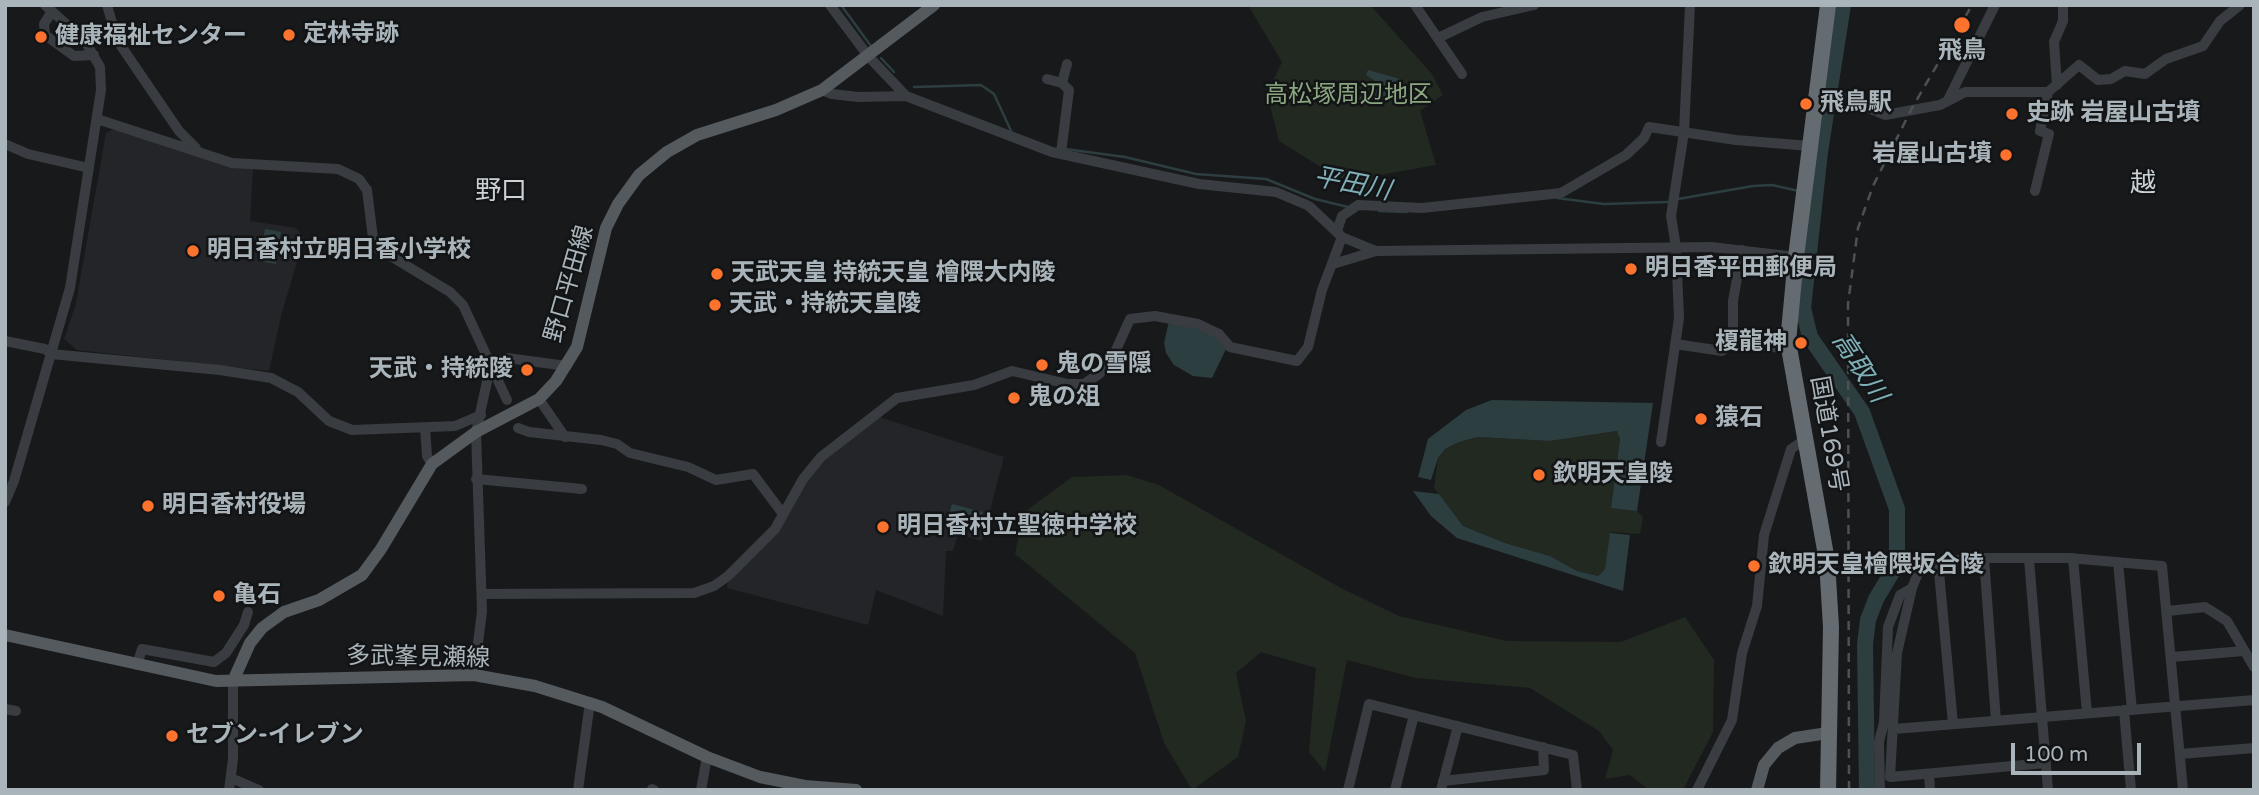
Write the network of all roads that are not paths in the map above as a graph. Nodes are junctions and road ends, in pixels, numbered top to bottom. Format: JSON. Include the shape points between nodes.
{"nodes":[{"id":1,"x":107,"y":5,"type":"edge"},
{"id":2,"x":830,"y":5,"type":"edge"},
{"id":3,"x":934,"y":5,"type":"edge"},
{"id":4,"x":1415,"y":5,"type":"edge"},
{"id":5,"x":1476,"y":5,"type":"edge"},
{"id":6,"x":1690,"y":5,"type":"edge"},
{"id":7,"x":1828,"y":5,"type":"edge"},
{"id":8,"x":1995,"y":5,"type":"edge"},
{"id":9,"x":2063,"y":5,"type":"edge"},
{"id":10,"x":2240,"y":5,"type":"edge"},
{"id":11,"x":1527,"y":6,"type":"edge"},
{"id":12,"x":48,"y":9,"type":"edge"},
{"id":13,"x":1482,"y":18,"type":"junction"},
{"id":14,"x":1438,"y":38,"type":"junction"},
{"id":15,"x":94,"y":55,"type":"junction"},
{"id":16,"x":869,"y":57,"type":"junction"},
{"id":17,"x":1067,"y":64,"type":"dead end"},
{"id":18,"x":1462,"y":74,"type":"dead end"},
{"id":19,"x":1047,"y":79,"type":"dead end"},
{"id":20,"x":1062,"y":83,"type":"junction"},
{"id":21,"x":2052,"y":88,"type":"junction"},
{"id":22,"x":822,"y":90,"type":"junction"},
{"id":23,"x":1816,"y":92,"type":"junction"},
{"id":24,"x":906,"y":96,"type":"junction"},
{"id":25,"x":1948,"y":100,"type":"junction"},
{"id":26,"x":97,"y":119,"type":"junction"},
{"id":27,"x":1684,"y":132,"type":"junction"},
{"id":28,"x":5,"y":144,"type":"edge"},
{"id":29,"x":1810,"y":146,"type":"junction"},
{"id":30,"x":198,"y":150,"type":"junction"},
{"id":31,"x":1062,"y":150,"type":"junction"},
{"id":32,"x":89,"y":168,"type":"junction"},
{"id":33,"x":2035,"y":191,"type":"dead end"},
{"id":34,"x":1339,"y":234,"type":"junction"},
{"id":35,"x":1676,"y":247,"type":"junction"},
{"id":36,"x":1742,"y":250,"type":"junction"},
{"id":37,"x":1376,"y":251,"type":"junction"},
{"id":38,"x":1796,"y":257,"type":"junction"},
{"id":39,"x":1333,"y":264,"type":"junction"},
{"id":40,"x":5,"y":341,"type":"edge"},
{"id":41,"x":1732,"y":342,"type":"junction"},
{"id":42,"x":1675,"y":344,"type":"junction"},
{"id":43,"x":1789,"y":349,"type":"junction"},
{"id":44,"x":51,"y":354,"type":"junction"},
{"id":45,"x":491,"y":363,"type":"junction"},
{"id":46,"x":567,"y":366,"type":"junction"},
{"id":47,"x":539,"y":399,"type":"junction"},
{"id":48,"x":507,"y":400,"type":"dead end"},
{"id":49,"x":481,"y":415,"type":"junction"},
{"id":50,"x":425,"y":428,"type":"junction"},
{"id":51,"x":518,"y":428,"type":"dead end"},
{"id":52,"x":477,"y":432,"type":"junction"},
{"id":53,"x":565,"y":437,"type":"junction"},
{"id":54,"x":1807,"y":438,"type":"junction"},
{"id":55,"x":1661,"y":442,"type":"dead end"},
{"id":56,"x":432,"y":464,"type":"junction"},
{"id":57,"x":477,"y":479,"type":"junction"},
{"id":58,"x":582,"y":489,"type":"dead end"},
{"id":59,"x":5,"y":502,"type":"edge"},
{"id":60,"x":783,"y":514,"type":"junction"},
{"id":61,"x":1984,"y":558,"type":"junction"},
{"id":62,"x":2073,"y":558,"type":"junction"},
{"id":63,"x":2028,"y":559,"type":"junction"},
{"id":64,"x":1938,"y":561,"type":"junction"},
{"id":65,"x":2118,"y":562,"type":"junction"},
{"id":66,"x":1912,"y":587,"type":"junction"},
{"id":67,"x":482,"y":594,"type":"junction"},
{"id":68,"x":2168,"y":611,"type":"junction"},
{"id":69,"x":248,"y":612,"type":"dead end"},
{"id":70,"x":5,"y":635,"type":"edge"},
{"id":71,"x":2245,"y":651,"type":"junction"},
{"id":72,"x":2172,"y":657,"type":"junction"},
{"id":73,"x":137,"y":665,"type":"junction"},
{"id":74,"x":2254,"y":667,"type":"edge"},
{"id":75,"x":474,"y":675,"type":"junction"},
{"id":76,"x":233,"y":681,"type":"junction"},
{"id":77,"x":2254,"y":700,"type":"edge"},
{"id":78,"x":590,"y":702,"type":"junction"},
{"id":79,"x":2176,"y":707,"type":"junction"},
{"id":80,"x":2128,"y":710,"type":"junction"},
{"id":81,"x":2087,"y":713,"type":"junction"},
{"id":82,"x":1414,"y":715,"type":"junction"},
{"id":83,"x":2042,"y":716,"type":"junction"},
{"id":84,"x":1996,"y":720,"type":"junction"},
{"id":85,"x":1953,"y":724,"type":"junction"},
{"id":86,"x":1458,"y":726,"type":"junction"},
{"id":87,"x":1894,"y":729,"type":"junction"},
{"id":88,"x":1828,"y":733,"type":"junction"},
{"id":89,"x":1543,"y":747,"type":"junction"},
{"id":90,"x":2254,"y":748,"type":"edge"},
{"id":91,"x":2180,"y":754,"type":"junction"},
{"id":92,"x":707,"y":757,"type":"junction"},
{"id":93,"x":2046,"y":763,"type":"junction"},
{"id":94,"x":1929,"y":774,"type":"junction"},
{"id":95,"x":230,"y":784,"type":"edge"},
{"id":96,"x":1442,"y":785,"type":"edge"},
{"id":97,"x":259,"y":790,"type":"edge"},
{"id":98,"x":578,"y":790,"type":"edge"},
{"id":99,"x":701,"y":790,"type":"edge"},
{"id":100,"x":856,"y":790,"type":"edge"},
{"id":101,"x":1348,"y":790,"type":"edge"},
{"id":102,"x":1395,"y":790,"type":"edge"},
{"id":103,"x":1577,"y":790,"type":"edge"},
{"id":104,"x":1697,"y":790,"type":"edge"},
{"id":105,"x":1757,"y":790,"type":"edge"},
{"id":106,"x":1828,"y":790,"type":"edge"},
{"id":107,"x":1880,"y":790,"type":"edge"},
{"id":108,"x":1930,"y":790,"type":"edge"},
{"id":109,"x":2048,"y":790,"type":"edge"},
{"id":110,"x":2131,"y":790,"type":"edge"},
{"id":111,"x":2183,"y":790,"type":"edge"}],
"edges":[{"from":1,"to":30,"type":"street","via":[[117,40],[179,131]]},
{"from":2,"to":16,"type":"street"},
{"from":3,"to":16,"type":"main road","name":"野口平田線"},
{"from":4,"to":14,"type":"street"},
{"from":5,"to":13,"type":"street"},
{"from":6,"to":27,"type":"street"},
{"from":7,"to":23,"type":"highway","name":"国道169号"},
{"from":8,"to":25,"type":"street"},
{"from":9,"to":21,"type":"street","via":[[2063,21],[2054,42]]},
{"from":10,"to":21,"type":"street","via":[[2220,21],[2203,46],[2165,59],[2145,74],[2124,71],[2098,80],[2079,65]]},
{"from":11,"to":13,"type":"street"},
{"from":12,"to":15,"type":"street","via":[[85,41]]},
{"from":12,"to":15,"type":"street","via":[[45,35],[74,56]]},
{"from":13,"to":14,"type":"street"},
{"from":14,"to":18,"type":"street"},
{"from":15,"to":26,"type":"street","via":[[100,67]]},
{"from":16,"to":22,"type":"main road","name":"野口平田線"},
{"from":16,"to":24,"type":"street"},
{"from":17,"to":20,"type":"street"},
{"from":19,"to":20,"type":"street"},
{"from":20,"to":31,"type":"street","via":[[1069,90]]},
{"from":21,"to":25,"type":"street","via":[[1970,92]]},
{"from":21,"to":33,"type":"street","via":[[2040,131],[2049,134]]},
{"from":22,"to":24,"type":"street","via":[[858,97]]},
{"from":22,"to":46,"type":"main road","name":"野口平田線","via":[[697,135],[639,175],[606,228]]},
{"from":23,"to":25,"type":"street","via":[[1835,94],[1885,116]]},
{"from":23,"to":29,"type":"highway","name":"国道169号"},
{"from":24,"to":31,"type":"street","via":[[1022,143]]},
{"from":26,"to":30,"type":"street"},
{"from":26,"to":32,"type":"street"},
{"from":27,"to":29,"type":"street"},
{"from":27,"to":34,"type":"street","via":[[1649,127],[1626,155],[1561,193],[1422,208],[1358,205],[1346,211]]},
{"from":27,"to":35,"type":"street","via":[[1672,203]]},
{"from":28,"to":32,"type":"street","via":[[27,154]]},
{"from":29,"to":38,"type":"highway","name":"国道169号"},
{"from":30,"to":45,"type":"street","via":[[232,163],[338,169],[359,179],[367,190],[374,246],[450,292],[463,305]]},
{"from":31,"to":34,"type":"street","via":[[1199,184],[1276,192],[1309,206]]},
{"from":32,"to":44,"type":"street","via":[[69,289]]},
{"from":34,"to":37,"type":"street"},
{"from":34,"to":39,"type":"street"},
{"from":35,"to":36,"type":"street"},
{"from":35,"to":37,"type":"street"},
{"from":35,"to":42,"type":"street","via":[[1679,318]]},
{"from":36,"to":38,"type":"street"},
{"from":36,"to":41,"type":"street"},
{"from":37,"to":39,"type":"street"},
{"from":38,"to":43,"type":"highway","name":"国道169号"},
{"from":39,"to":60,"type":"street","via":[[1308,347],[1297,361],[1230,347],[1219,334],[1198,324],[1155,316],[1130,319],[1111,360],[1084,384],[1012,371],[974,385],[897,398],[821,457]]},
{"from":40,"to":44,"type":"street"},
{"from":41,"to":42,"type":"street","via":[[1722,351]]},
{"from":41,"to":43,"type":"street"},
{"from":42,"to":55,"type":"street"},
{"from":43,"to":54,"type":"highway","name":"国道169号"},
{"from":44,"to":50,"type":"street","via":[[271,378],[298,391],[342,428]]},
{"from":44,"to":59,"type":"street"},
{"from":45,"to":46,"type":"street","via":[[507,358]]},
{"from":45,"to":48,"type":"street"},
{"from":45,"to":49,"type":"street"},
{"from":46,"to":47,"type":"main road","name":"野口平田線"},
{"from":47,"to":52,"type":"main road","name":"野口平田線"},
{"from":47,"to":53,"type":"street"},
{"from":49,"to":50,"type":"street","via":[[455,426]]},
{"from":49,"to":52,"type":"street"},
{"from":50,"to":56,"type":"street"},
{"from":51,"to":53,"type":"street"},
{"from":52,"to":56,"type":"main road","name":"野口平田線"},
{"from":52,"to":57,"type":"street"},
{"from":53,"to":60,"type":"street","via":[[617,444],[630,453],[688,467],[716,480],[753,474]]},
{"from":54,"to":88,"type":"highway","name":"国道169号","via":[[1827,561],[1832,627]]},
{"from":54,"to":104,"type":"street","via":[[1791,449],[1764,535],[1757,606],[1742,653],[1732,720]]},
{"from":56,"to":76,"type":"main road","name":"野口平田線","via":[[362,575],[319,600],[284,612],[262,628]]},
{"from":57,"to":58,"type":"street"},
{"from":57,"to":67,"type":"street"},
{"from":60,"to":67,"type":"street","via":[[775,529],[728,576],[694,593]]},
{"from":61,"to":63,"type":"street"},
{"from":61,"to":64,"type":"street"},
{"from":61,"to":84,"type":"street"},
{"from":62,"to":63,"type":"street"},
{"from":62,"to":65,"type":"street"},
{"from":62,"to":81,"type":"street"},
{"from":63,"to":83,"type":"street"},
{"from":64,"to":66,"type":"street","via":[[1922,563]]},
{"from":64,"to":85,"type":"street"},
{"from":65,"to":68,"type":"street","via":[[2162,566]]},
{"from":65,"to":80,"type":"street"},
{"from":66,"to":87,"type":"street","via":[[1897,653]]},
{"from":66,"to":107,"type":"street","via":[[1900,595],[1888,627]]},
{"from":67,"to":75,"type":"street"},
{"from":68,"to":71,"type":"street","via":[[2205,607],[2228,621]]},
{"from":68,"to":72,"type":"street"},
{"from":69,"to":73,"type":"street","via":[[226,653],[214,662],[142,649]]},
{"from":70,"to":73,"type":"main road","name":"多武峯見瀬線"},
{"from":71,"to":72,"type":"street"},
{"from":71,"to":74,"type":"street"},
{"from":72,"to":79,"type":"street"},
{"from":73,"to":76,"type":"main road","name":"多武峯見瀬線"},
{"from":75,"to":76,"type":"main road","name":"多武峯見瀬線"},
{"from":75,"to":78,"type":"main road","name":"多武峯見瀬線"},
{"from":76,"to":95,"type":"street"},
{"from":77,"to":79,"type":"street"},
{"from":78,"to":92,"type":"main road","name":"多武峯見瀬線"},
{"from":78,"to":98,"type":"street"},
{"from":79,"to":80,"type":"street"},
{"from":79,"to":91,"type":"street"},
{"from":80,"to":81,"type":"street"},
{"from":80,"to":110,"type":"street"},
{"from":81,"to":83,"type":"street"},
{"from":82,"to":86,"type":"street"},
{"from":82,"to":101,"type":"street","via":[[1369,704]]},
{"from":82,"to":102,"type":"street"},
{"from":83,"to":84,"type":"street"},
{"from":83,"to":93,"type":"street"},
{"from":84,"to":85,"type":"street"},
{"from":85,"to":87,"type":"street"},
{"from":86,"to":89,"type":"street"},
{"from":86,"to":96,"type":"street"},
{"from":87,"to":94,"type":"street","via":[[1890,778]]},
{"from":88,"to":105,"type":"main road","via":[[1795,738],[1778,748],[1765,765]]},
{"from":88,"to":106,"type":"highway","name":"国道169号"},
{"from":89,"to":96,"type":"street","via":[[1544,769]]},
{"from":89,"to":103,"type":"street","via":[[1573,755]]},
{"from":90,"to":91,"type":"street"},
{"from":91,"to":111,"type":"street"},
{"from":92,"to":99,"type":"street"},
{"from":92,"to":100,"type":"main road","name":"多武峯見瀬線","via":[[784,783]]},
{"from":93,"to":94,"type":"street"},
{"from":93,"to":109,"type":"street"},
{"from":94,"to":108,"type":"street"},
{"from":95,"to":97,"type":"street"}]}
